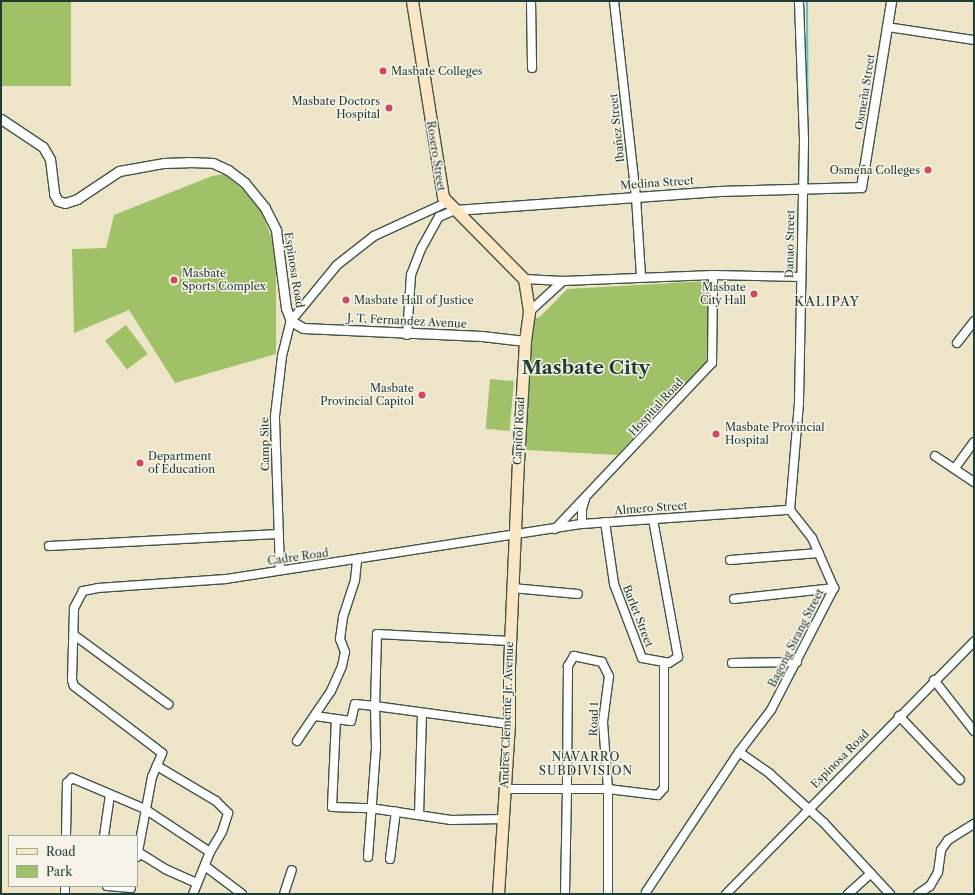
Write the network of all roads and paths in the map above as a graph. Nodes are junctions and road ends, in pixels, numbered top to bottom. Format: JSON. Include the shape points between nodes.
{"nodes":[{"id":1,"x":412,"y":1,"type":"edge"},
{"id":2,"x":531,"y":1,"type":"edge"},
{"id":3,"x":614,"y":1,"type":"edge"},
{"id":4,"x":799,"y":1,"type":"edge"},
{"id":5,"x":890,"y":1,"type":"edge"},
{"id":6,"x":887,"y":27,"type":"junction"},
{"id":7,"x":974,"y":40,"type":"edge"},
{"id":8,"x":532,"y":68,"type":"dead end"},
{"id":9,"x":1,"y":119,"type":"edge"},
{"id":10,"x":861,"y":187,"type":"joint"},
{"id":11,"x":802,"y":189,"type":"junction"},
{"id":12,"x":636,"y":197,"type":"junction"},
{"id":13,"x":451,"y":206,"type":"junction"},
{"id":14,"x":435,"y":207,"type":"junction"},
{"id":15,"x":439,"y":218,"type":"junction"},
{"id":16,"x":713,"y":275,"type":"junction"},
{"id":17,"x":640,"y":276,"type":"junction"},
{"id":18,"x":801,"y":277,"type":"junction"},
{"id":19,"x":524,"y":279,"type":"junction"},
{"id":20,"x":563,"y":281,"type":"junction"},
{"id":21,"x":529,"y":312,"type":"junction"},
{"id":22,"x":291,"y":320,"type":"junction"},
{"id":23,"x":974,"y":321,"type":"edge"},
{"id":24,"x":406,"y":335,"type":"junction"},
{"id":25,"x":525,"y":341,"type":"junction"},
{"id":26,"x":957,"y":343,"type":"dead end"},
{"id":27,"x":974,"y":442,"type":"edge"},
{"id":28,"x":935,"y":456,"type":"dead end"},
{"id":29,"x":955,"y":468,"type":"junction"},
{"id":30,"x":974,"y":482,"type":"edge"},
{"id":31,"x":587,"y":495,"type":"junction"},
{"id":32,"x":790,"y":510,"type":"junction"},
{"id":33,"x":653,"y":519,"type":"junction"},
{"id":34,"x":605,"y":522,"type":"junction"},
{"id":35,"x":582,"y":524,"type":"junction"},
{"id":36,"x":555,"y":529,"type":"junction"},
{"id":37,"x":279,"y":534,"type":"junction"},
{"id":38,"x":515,"y":536,"type":"junction"},
{"id":39,"x":50,"y":546,"type":"dead end"},
{"id":40,"x":819,"y":553,"type":"junction"},
{"id":41,"x":357,"y":560,"type":"junction"},
{"id":42,"x":730,"y":560,"type":"dead end"},
{"id":43,"x":280,"y":570,"type":"junction"},
{"id":44,"x":512,"y":588,"type":"junction"},
{"id":45,"x":834,"y":588,"type":"junction"},
{"id":46,"x":578,"y":594,"type":"dead end"},
{"id":47,"x":734,"y":599,"type":"dead end"},
{"id":48,"x":74,"y":635,"type":"junction"},
{"id":49,"x":510,"y":641,"type":"junction"},
{"id":50,"x":974,"y":642,"type":"edge"},
{"id":51,"x":797,"y":662,"type":"junction"},
{"id":52,"x":664,"y":663,"type":"junction"},
{"id":53,"x":732,"y":663,"type":"dead end"},
{"id":54,"x":934,"y":680,"type":"junction"},
{"id":55,"x":168,"y":704,"type":"dead end"},
{"id":56,"x":376,"y":706,"type":"junction"},
{"id":57,"x":422,"y":714,"type":"junction"},
{"id":58,"x":316,"y":716,"type":"junction"},
{"id":59,"x":899,"y":716,"type":"junction"},
{"id":60,"x":336,"y":719,"type":"junction"},
{"id":61,"x":509,"y":724,"type":"junction"},
{"id":62,"x":974,"y":731,"type":"edge"},
{"id":63,"x":297,"y":741,"type":"dead end"},
{"id":64,"x":739,"y":752,"type":"junction"},
{"id":65,"x":156,"y":766,"type":"junction"},
{"id":66,"x":960,"y":780,"type":"dead end"},
{"id":67,"x":505,"y":789,"type":"junction"},
{"id":68,"x":567,"y":789,"type":"junction"},
{"id":69,"x":608,"y":789,"type":"junction"},
{"id":70,"x":110,"y":795,"type":"junction"},
{"id":71,"x":370,"y":808,"type":"junction"},
{"id":72,"x":145,"y":809,"type":"junction"},
{"id":73,"x":808,"y":809,"type":"junction"},
{"id":74,"x":396,"y":811,"type":"junction"},
{"id":75,"x":419,"y":815,"type":"junction"},
{"id":76,"x":502,"y":819,"type":"junction"},
{"id":77,"x":974,"y":824,"type":"edge"},
{"id":78,"x":66,"y":835,"type":"edge"},
{"id":79,"x":104,"y":835,"type":"edge"},
{"id":80,"x":138,"y":848,"type":"edge"},
{"id":81,"x":210,"y":852,"type":"junction"},
{"id":82,"x":138,"y":855,"type":"edge"},
{"id":83,"x":368,"y":857,"type":"dead end"},
{"id":84,"x":390,"y":859,"type":"dead end"},
{"id":85,"x":205,"y":866,"type":"junction"},
{"id":86,"x":292,"y":870,"type":"dead end"},
{"id":87,"x":870,"y":873,"type":"junction"},
{"id":88,"x":197,"y":883,"type":"junction"},
{"id":89,"x":112,"y":887,"type":"edge"},
{"id":90,"x":131,"y":891,"type":"edge"},
{"id":91,"x":646,"y":892,"type":"dead end"},
{"id":92,"x":193,"y":894,"type":"edge"},
{"id":93,"x":242,"y":894,"type":"edge"},
{"id":94,"x":284,"y":894,"type":"edge"},
{"id":95,"x":498,"y":894,"type":"edge"},
{"id":96,"x":565,"y":894,"type":"edge"},
{"id":97,"x":608,"y":894,"type":"edge"},
{"id":98,"x":726,"y":894,"type":"edge"},
{"id":99,"x":848,"y":894,"type":"edge"},
{"id":100,"x":890,"y":894,"type":"edge"},
{"id":101,"x":918,"y":894,"type":"edge"}],
"edges":[{"from":1,"to":13,"type":"main road","name":"Rosero Street","via":[[440,185]]},
{"from":2,"to":8,"type":"street"},
{"from":3,"to":12,"type":"street","name":"Ibañez Street"},
{"from":4,"to":11,"type":"street","name":"Danao Street","via":[[804,140]]},
{"from":5,"to":6,"type":"street","name":"Osmeña Street"},
{"from":6,"to":7,"type":"street"},
{"from":6,"to":10,"type":"street","name":"Osmeña Street"},
{"from":9,"to":22,"type":"street","name":"Espinosa Road","via":[[43,147],[50,158],[54,194],[58,200],[65,203],[77,199],[119,171],[164,163],[213,163],[246,182],[265,208],[276,230],[286,308]]},
{"from":10,"to":11,"type":"street","name":"Medina Street"},
{"from":11,"to":12,"type":"street","name":"Medina Street"},
{"from":11,"to":18,"type":"street","name":"Danao Street"},
{"from":12,"to":13,"type":"street","name":"Medina Street"},
{"from":12,"to":17,"type":"street","name":"Ibañez Street"},
{"from":13,"to":14,"type":"street"},
{"from":13,"to":15,"type":"street"},
{"from":13,"to":19,"type":"main road","name":"Rosero Street"},
{"from":14,"to":15,"type":"street"},
{"from":14,"to":22,"type":"street","via":[[374,236],[337,265]]},
{"from":15,"to":24,"type":"street","via":[[421,249],[411,275]]},
{"from":16,"to":17,"type":"street"},
{"from":16,"to":18,"type":"street"},
{"from":16,"to":31,"type":"street","name":"Hospital Road","via":[[712,363]]},
{"from":17,"to":20,"type":"street"},
{"from":18,"to":32,"type":"street","name":"Danao Street","via":[[799,402]]},
{"from":19,"to":20,"type":"street"},
{"from":19,"to":21,"type":"main road","name":"Capitol Road"},
{"from":20,"to":21,"type":"street"},
{"from":21,"to":25,"type":"main road","name":"Capitol Road"},
{"from":22,"to":24,"type":"street","name":"J. T. Fernandez Avenue","via":[[303,328]]},
{"from":22,"to":37,"type":"street","name":"Camp Site","via":[[282,356],[275,416]]},
{"from":23,"to":26,"type":"street"},
{"from":24,"to":25,"type":"street","name":"J. T. Fernandez Avenue","via":[[482,336]]},
{"from":25,"to":38,"type":"main road","name":"Capitol Road"},
{"from":27,"to":29,"type":"street"},
{"from":28,"to":29,"type":"street"},
{"from":29,"to":30,"type":"street"},
{"from":31,"to":35,"type":"street","via":[[582,509]]},
{"from":31,"to":36,"type":"street","name":"Hospital Road"},
{"from":32,"to":33,"type":"street","name":"Almero Street"},
{"from":32,"to":40,"type":"street","name":"Bagong Sirang Street","via":[[812,538]]},
{"from":33,"to":34,"type":"street","name":"Almero Street"},
{"from":33,"to":52,"type":"street","via":[[678,657],[675,662]]},
{"from":34,"to":35,"type":"street","name":"Almero Street"},
{"from":34,"to":52,"type":"street","name":"Barlet Street","via":[[614,584],[642,658]]},
{"from":35,"to":36,"type":"street","name":"Almero Street"},
{"from":36,"to":38,"type":"street","name":"Almero Street"},
{"from":37,"to":39,"type":"street"},
{"from":37,"to":43,"type":"street","name":"Camp Site"},
{"from":38,"to":41,"type":"street","name":"Cadre Road"},
{"from":38,"to":44,"type":"main road","name":"Andres Clemente Jr. Avenue"},
{"from":40,"to":42,"type":"street"},
{"from":40,"to":45,"type":"street","name":"Bagong Sirang Street"},
{"from":41,"to":43,"type":"street","name":"Cadre Road"},
{"from":41,"to":58,"type":"street","via":[[355,580],[343,617],[340,639],[345,652],[342,666]]},
{"from":43,"to":48,"type":"street","name":"Cadre Road","via":[[226,579],[84,591],[74,608]]},
{"from":44,"to":46,"type":"street"},
{"from":44,"to":49,"type":"main road","name":"Andres Clemente Jr. Avenue"},
{"from":45,"to":47,"type":"street"},
{"from":45,"to":51,"type":"street","name":"Bagong Sirang Street"},
{"from":48,"to":55,"type":"street"},
{"from":48,"to":65,"type":"street","via":[[74,686],[162,753]]},
{"from":49,"to":56,"type":"street","via":[[377,634]]},
{"from":49,"to":61,"type":"main road","name":"Andres Clemente Jr. Avenue"},
{"from":50,"to":54,"type":"street","name":"Espinosa Road"},
{"from":51,"to":53,"type":"street"},
{"from":51,"to":64,"type":"street","name":"Bagong Sirang Street","via":[[771,710]]},
{"from":52,"to":69,"type":"street","via":[[664,788],[658,794]]},
{"from":54,"to":59,"type":"street","name":"Espinosa Road"},
{"from":54,"to":62,"type":"street"},
{"from":56,"to":57,"type":"street"},
{"from":56,"to":60,"type":"street","via":[[355,704],[351,721]]},
{"from":56,"to":71,"type":"street","via":[[376,747]]},
{"from":57,"to":61,"type":"street"},
{"from":57,"to":75,"type":"street"},
{"from":58,"to":60,"type":"street"},
{"from":58,"to":63,"type":"street"},
{"from":59,"to":66,"type":"street"},
{"from":59,"to":73,"type":"street","name":"Espinosa Road"},
{"from":60,"to":71,"type":"street","via":[[332,807]]},
{"from":61,"to":67,"type":"main road","name":"Andres Clemente Jr. Avenue"},
{"from":64,"to":73,"type":"street","via":[[770,774]]},
{"from":64,"to":91,"type":"street","name":"Bagong Sirang Street"},
{"from":65,"to":72,"type":"street"},
{"from":65,"to":81,"type":"street","via":[[216,801],[228,813],[222,832]]},
{"from":67,"to":68,"type":"street"},
{"from":67,"to":76,"type":"main road","name":"Andres Clemente Jr. Avenue"},
{"from":68,"to":69,"type":"street"},
{"from":68,"to":69,"type":"street","name":"Road 1","via":[[568,666],[574,656],[602,662],[609,676],[603,722]]},
{"from":68,"to":96,"type":"street"},
{"from":69,"to":97,"type":"street"},
{"from":70,"to":72,"type":"street"},
{"from":70,"to":78,"type":"street","via":[[72,778],[69,780]]},
{"from":70,"to":79,"type":"street"},
{"from":71,"to":74,"type":"street"},
{"from":71,"to":83,"type":"street"},
{"from":72,"to":80,"type":"street"},
{"from":72,"to":81,"type":"street"},
{"from":73,"to":87,"type":"street"},
{"from":73,"to":98,"type":"street","name":"Espinosa Road"},
{"from":74,"to":75,"type":"street"},
{"from":74,"to":84,"type":"street"},
{"from":75,"to":76,"type":"street","via":[[451,820]]},
{"from":76,"to":95,"type":"main road","name":"Andres Clemente Jr. Avenue"},
{"from":77,"to":101,"type":"street","via":[[948,840],[941,850],[938,872],[930,886]]},
{"from":81,"to":85,"type":"street"},
{"from":82,"to":88,"type":"street"},
{"from":85,"to":88,"type":"street"},
{"from":85,"to":93,"type":"street"},
{"from":86,"to":94,"type":"street"},
{"from":87,"to":99,"type":"street"},
{"from":87,"to":100,"type":"street"},
{"from":88,"to":92,"type":"street"},
{"from":89,"to":90,"type":"street"}]}
